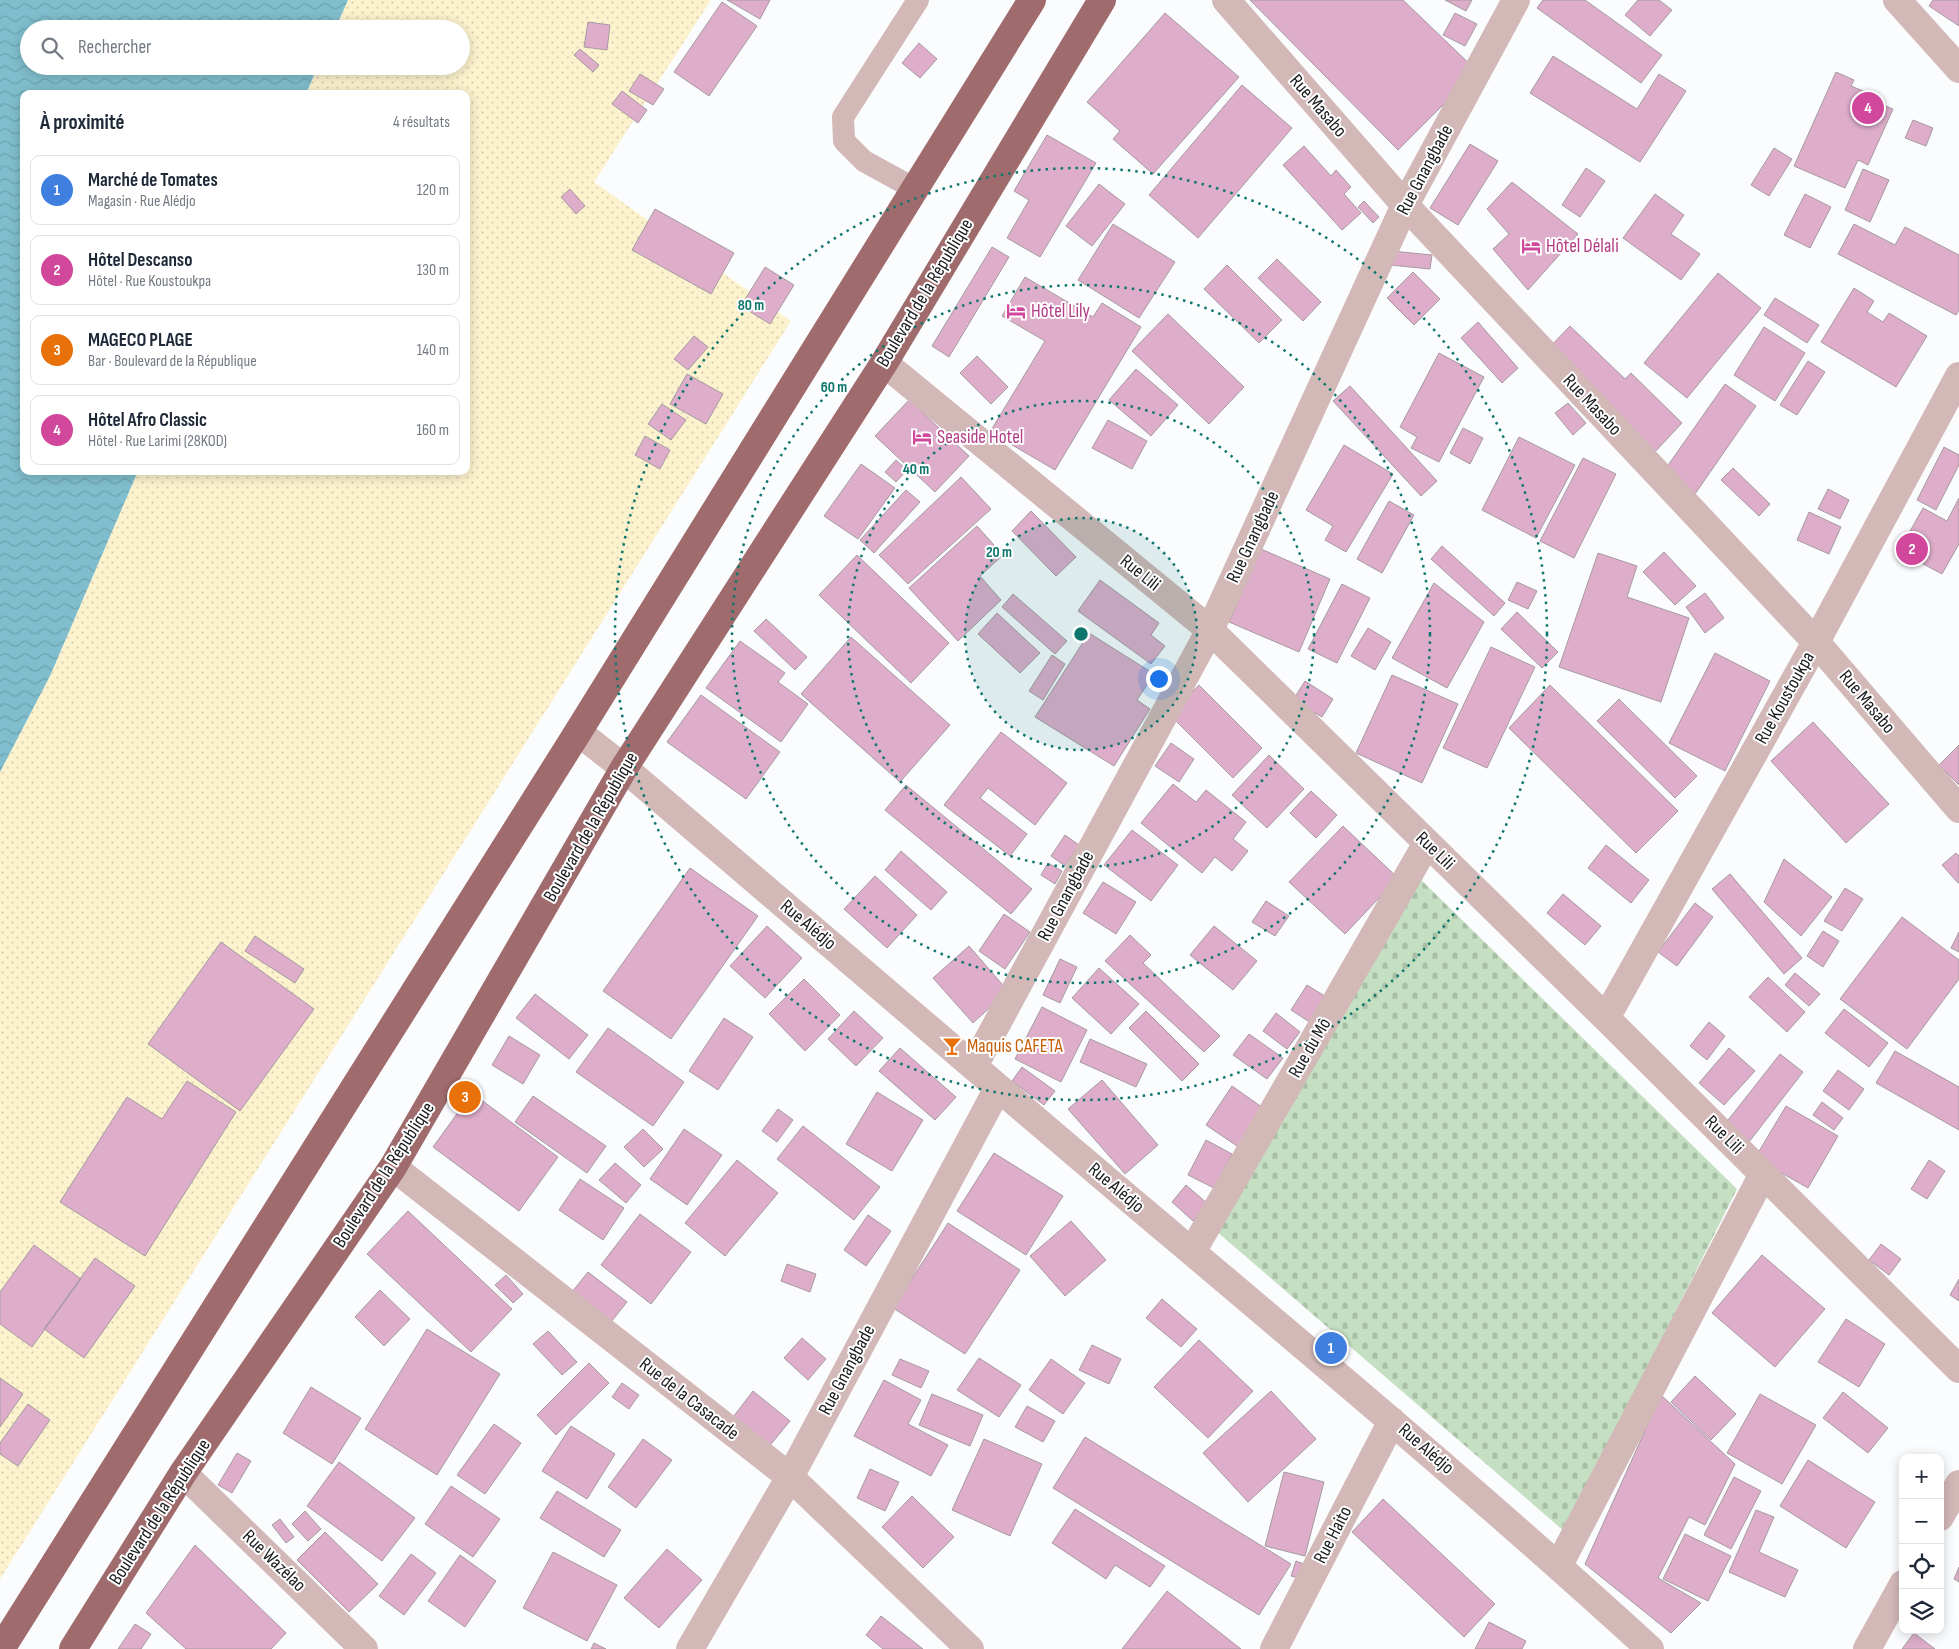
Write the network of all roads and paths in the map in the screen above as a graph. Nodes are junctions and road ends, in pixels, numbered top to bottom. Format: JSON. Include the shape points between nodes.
{"nodes":[{"id":1,"x":918,"y":0,"type":"edge"},
{"id":2,"x":1032,"y":0,"type":"edge"},
{"id":3,"x":1102,"y":0,"type":"edge"},
{"id":4,"x":1226,"y":0,"type":"edge"},
{"id":5,"x":1516,"y":0,"type":"edge"},
{"id":6,"x":1897,"y":0,"type":"edge"},
{"id":7,"x":1959,"y":69,"type":"edge"},
{"id":8,"x":915,"y":189,"type":"junction"},
{"id":9,"x":1405,"y":206,"type":"junction"},
{"id":10,"x":884,"y":363,"type":"junction"},
{"id":11,"x":1959,"y":376,"type":"edge"},
{"id":12,"x":1210,"y":630,"type":"junction"},
{"id":13,"x":1816,"y":642,"type":"junction"},
{"id":14,"x":578,"y":732,"type":"junction"},
{"id":15,"x":624,"y":768,"type":"junction"},
{"id":16,"x":1959,"y":809,"type":"edge"},
{"id":17,"x":1427,"y":843,"type":"junction"},
{"id":18,"x":1606,"y":1018,"type":"junction"},
{"id":19,"x":974,"y":1066,"type":"junction"},
{"id":20,"x":998,"y":1088,"type":"junction"},
{"id":21,"x":393,"y":1167,"type":"junction"},
{"id":22,"x":1763,"y":1174,"type":"junction"},
{"id":23,"x":1192,"y":1252,"type":"junction"},
{"id":24,"x":1959,"y":1369,"type":"edge"},
{"id":25,"x":1392,"y":1420,"type":"junction"},
{"id":26,"x":184,"y":1473,"type":"junction"},
{"id":27,"x":790,"y":1477,"type":"junction"},
{"id":28,"x":1959,"y":1484,"type":"edge"},
{"id":29,"x":1944,"y":1510,"type":"edge"},
{"id":30,"x":1559,"y":1565,"type":"junction"},
{"id":31,"x":1900,"y":1589,"type":"edge"},
{"id":32,"x":1,"y":1649,"type":"edge"},
{"id":33,"x":73,"y":1649,"type":"edge"},
{"id":34,"x":364,"y":1649,"type":"edge"},
{"id":35,"x":690,"y":1649,"type":"edge"},
{"id":36,"x":970,"y":1649,"type":"edge"},
{"id":37,"x":1274,"y":1649,"type":"edge"},
{"id":38,"x":1650,"y":1649,"type":"edge"},
{"id":39,"x":1866,"y":1649,"type":"edge"}],
"edges":[{"from":1,"to":8,"type":"lane","via":[[843,117],[844,141],[864,161]]},
{"from":2,"to":8,"type":"highway"},
{"from":3,"to":10,"type":"highway","name":"Boulevard de la République"},
{"from":4,"to":9,"type":"street","name":"Rue Masabo"},
{"from":5,"to":9,"type":"street","name":"Rue Gnangbade"},
{"from":6,"to":7,"type":"street"},
{"from":8,"to":14,"type":"highway"},
{"from":9,"to":12,"type":"street","name":"Rue Gnangbade"},
{"from":9,"to":13,"type":"street","name":"Rue Masabo"},
{"from":10,"to":12,"type":"street","name":"Rue Lili"},
{"from":10,"to":15,"type":"highway","name":"Boulevard de la République"},
{"from":11,"to":13,"type":"street","name":"Rue Koustoukpa"},
{"from":12,"to":17,"type":"street","name":"Rue Lili"},
{"from":12,"to":19,"type":"street","name":"Rue Gnangbade"},
{"from":13,"to":16,"type":"street","name":"Rue Masabo"},
{"from":13,"to":18,"type":"street","name":"Rue Koustoukpa"},
{"from":14,"to":15,"type":"street","name":"Rue Alédjo"},
{"from":14,"to":32,"type":"highway"},
{"from":15,"to":19,"type":"street","name":"Rue Alédjo"},
{"from":15,"to":21,"type":"highway","name":"Boulevard de la République"},
{"from":17,"to":18,"type":"street","name":"Rue Lili"},
{"from":17,"to":23,"type":"street","name":"Rue du Mô"},
{"from":18,"to":22,"type":"street","name":"Rue Lili"},
{"from":19,"to":20,"type":"street","name":"Rue Alédjo"},
{"from":20,"to":23,"type":"street","name":"Rue Alédjo"},
{"from":20,"to":27,"type":"street","name":"Rue Gnangbade"},
{"from":21,"to":26,"type":"highway","name":"Boulevard de la République"},
{"from":21,"to":27,"type":"street","name":"Rue de la Casacade"},
{"from":22,"to":24,"type":"street","name":"Rue Lili"},
{"from":22,"to":30,"type":"street"},
{"from":23,"to":25,"type":"street","name":"Rue Alédjo"},
{"from":25,"to":30,"type":"street","name":"Rue Alédjo"},
{"from":25,"to":37,"type":"street","name":"Rue Haito"},
{"from":26,"to":33,"type":"highway","name":"Boulevard de la République"},
{"from":26,"to":34,"type":"street","name":"Rue Wazélao"},
{"from":27,"to":35,"type":"street","name":"Rue Gnangbade"},
{"from":27,"to":36,"type":"street","name":"Rue de la Casacade"},
{"from":28,"to":29,"type":"street"},
{"from":30,"to":38,"type":"street","name":"Rue Alédjo"},
{"from":31,"to":39,"type":"street"}]}
